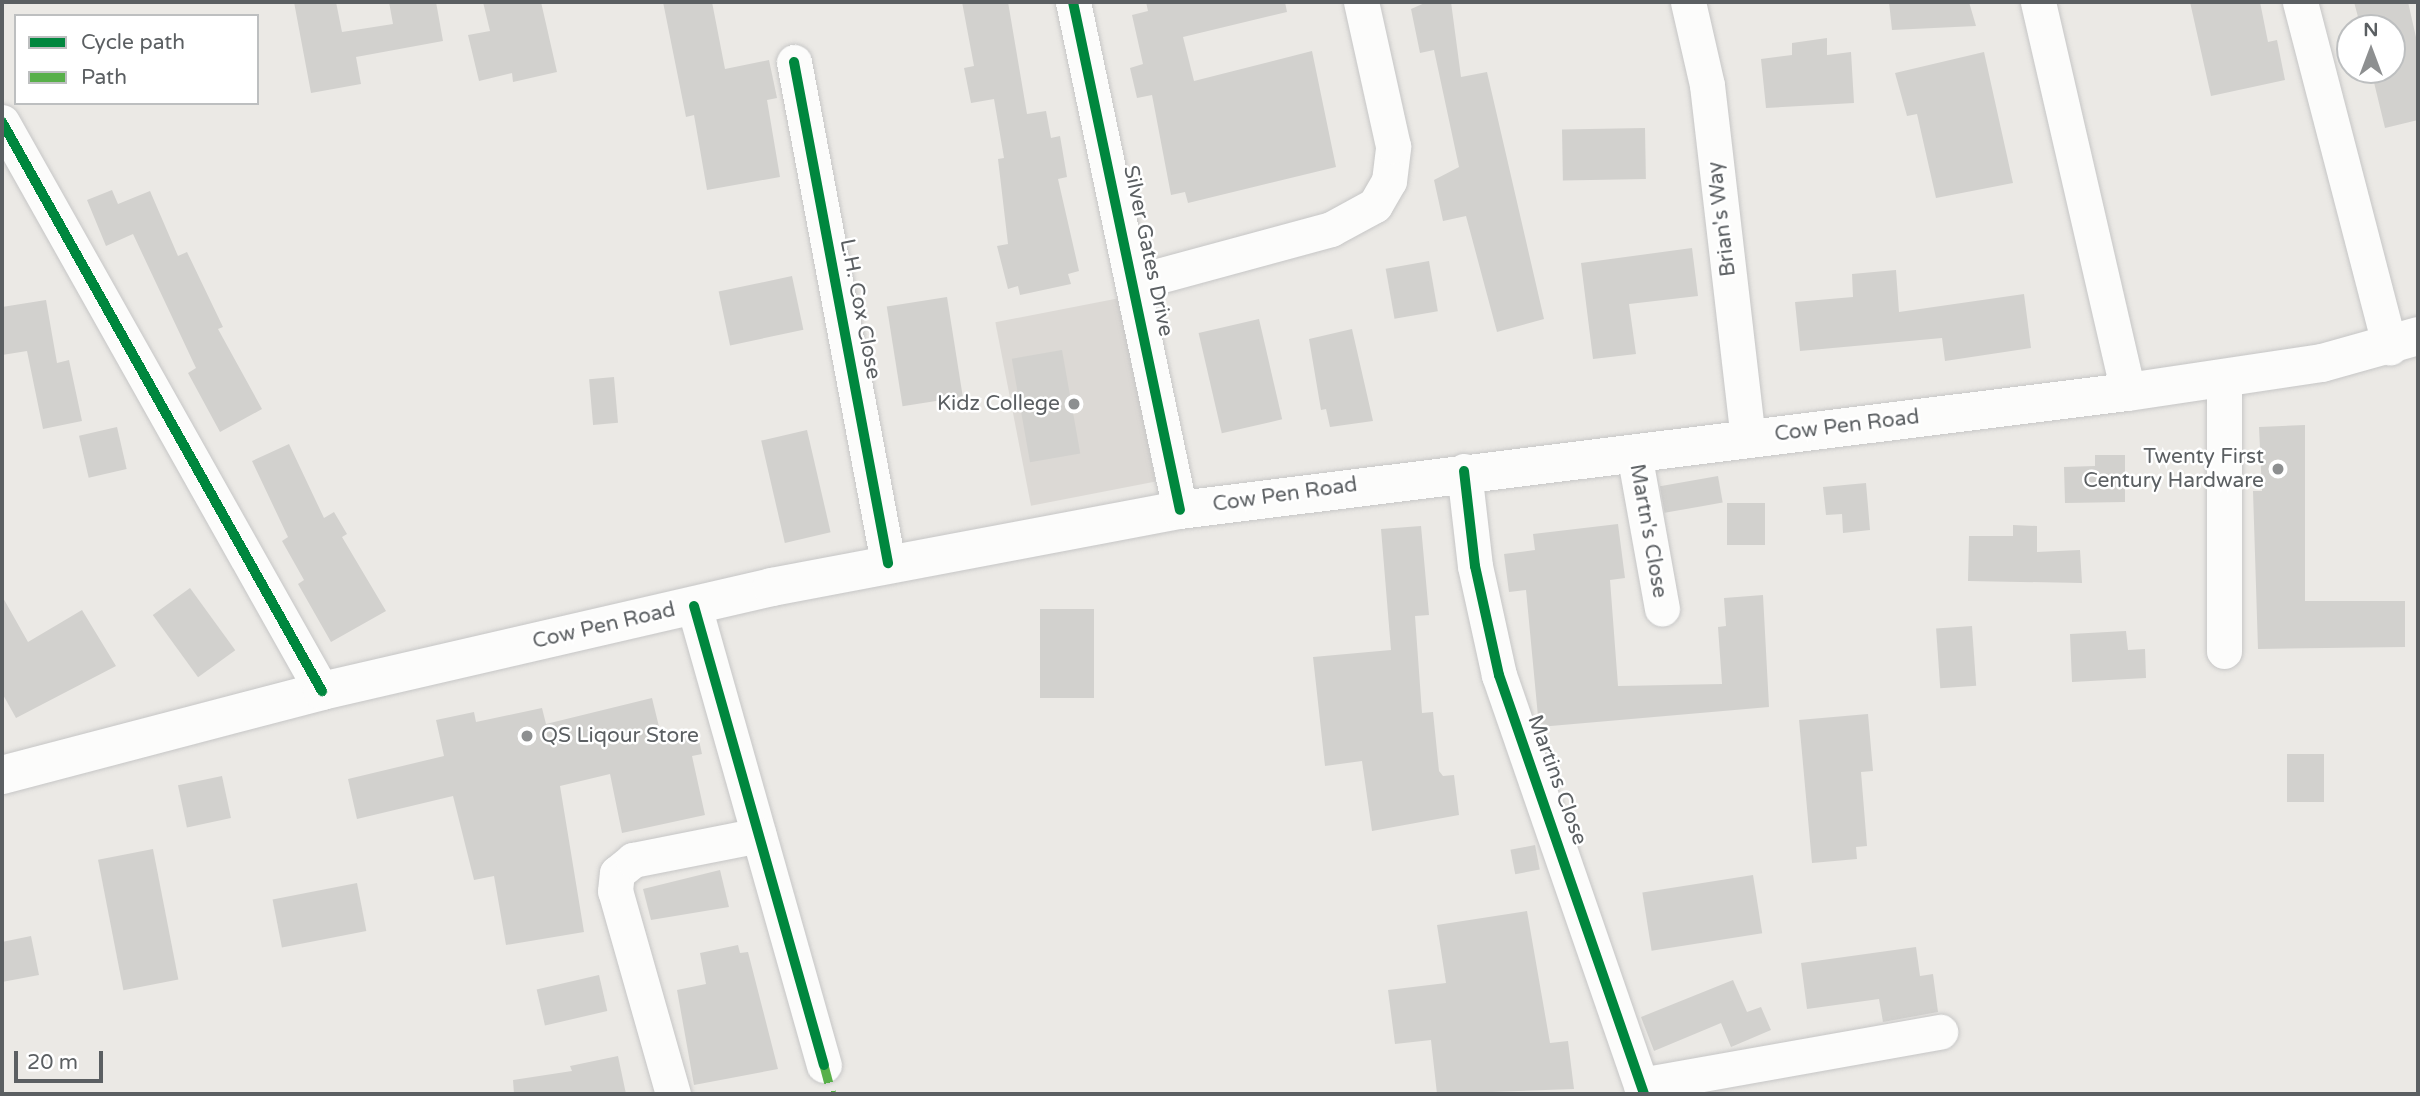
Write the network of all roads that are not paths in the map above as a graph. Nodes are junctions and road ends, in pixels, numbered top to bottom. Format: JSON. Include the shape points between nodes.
{"nodes":[{"id":1,"x":1073,"y":2,"type":"edge"},
{"id":2,"x":1361,"y":2,"type":"edge"},
{"id":3,"x":1688,"y":2,"type":"edge"},
{"id":4,"x":2038,"y":2,"type":"edge"},
{"id":5,"x":2300,"y":2,"type":"edge"},
{"id":6,"x":794,"y":62,"type":"dead end"},
{"id":7,"x":2,"y":122,"type":"edge"},
{"id":8,"x":1136,"y":282,"type":"junction"},
{"id":9,"x":2404,"y":342,"type":"edge"},
{"id":10,"x":2224,"y":379,"type":"junction"},
{"id":11,"x":2128,"y":392,"type":"junction"},
{"id":12,"x":1748,"y":439,"type":"junction"},
{"id":13,"x":1634,"y":453,"type":"junction"},
{"id":14,"x":1464,"y":471,"type":"junction"},
{"id":15,"x":1180,"y":510,"type":"junction"},
{"id":16,"x":888,"y":563,"type":"junction"},
{"id":17,"x":694,"y":606,"type":"junction"},
{"id":18,"x":1662,"y":609,"type":"dead end"},
{"id":19,"x":2224,"y":651,"type":"dead end"},
{"id":20,"x":322,"y":691,"type":"junction"},
{"id":21,"x":2,"y":775,"type":"edge"},
{"id":22,"x":759,"y":835,"type":"junction"},
{"id":23,"x":1940,"y":1032,"type":"dead end"},
{"id":24,"x":824,"y":1065,"type":"dead end"},
{"id":25,"x":1643,"y":1090,"type":"edge"},
{"id":26,"x":673,"y":1094,"type":"edge"}],
"edges":[{"from":1,"to":8,"type":"street","name":"Silver Gates Drive"},
{"from":2,"to":8,"type":"street","via":[[1393,146],[1389,181],[1375,205],[1331,229]]},
{"from":3,"to":12,"type":"street","name":"Brian's Way","via":[[1707,85]]},
{"from":4,"to":11,"type":"street"},
{"from":5,"to":9,"type":"street"},
{"from":6,"to":16,"type":"street","name":"L.H. Cox Close"},
{"from":7,"to":20,"type":"street"},
{"from":8,"to":15,"type":"street","name":"Silver Gates Drive"},
{"from":9,"to":10,"type":"main road","name":"Cow Pen Road"},
{"from":10,"to":11,"type":"main road","name":"Cow Pen Road"},
{"from":10,"to":19,"type":"street"},
{"from":11,"to":12,"type":"main road","name":"Cow Pen Road"},
{"from":12,"to":13,"type":"main road","name":"Cow Pen Road"},
{"from":13,"to":14,"type":"main road","name":"Cow Pen Road"},
{"from":13,"to":18,"type":"street","name":"Martn's Close"},
{"from":14,"to":15,"type":"main road","name":"Cow Pen Road"},
{"from":14,"to":25,"type":"street","name":"Martins Close","via":[[1475,566],[1499,675]]},
{"from":15,"to":16,"type":"main road","name":"Cow Pen Road"},
{"from":16,"to":17,"type":"main road","name":"Cow Pen Road"},
{"from":17,"to":20,"type":"main road","name":"Cow Pen Road"},
{"from":17,"to":22,"type":"street"},
{"from":20,"to":21,"type":"main road","name":"Cow Pen Road"},
{"from":22,"to":24,"type":"street"},
{"from":22,"to":26,"type":"street","via":[[633,860],[617,873],[615,891]]},
{"from":23,"to":25,"type":"street"}]}
